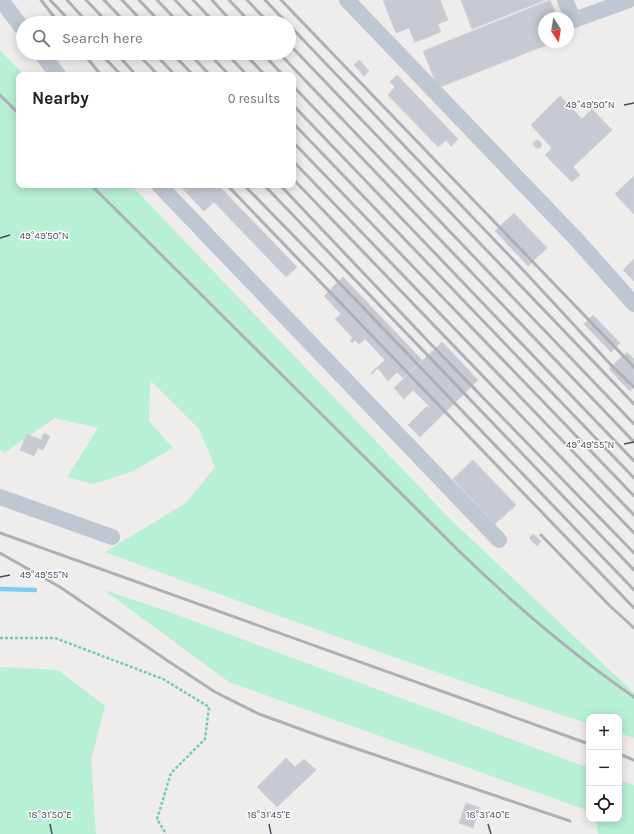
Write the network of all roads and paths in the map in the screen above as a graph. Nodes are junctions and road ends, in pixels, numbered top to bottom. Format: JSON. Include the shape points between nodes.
{"nodes":[{"id":1,"x":1,"y":0,"type":"edge"},
{"id":2,"x":347,"y":0,"type":"edge"},
{"id":3,"x":566,"y":0,"type":"edge"},
{"id":4,"x":629,"y":0,"type":"edge"},
{"id":5,"x":16,"y":20,"type":"edge"},
{"id":6,"x":46,"y":60,"type":"edge"},
{"id":7,"x":56,"y":72,"type":"edge"},
{"id":8,"x":162,"y":188,"type":"edge"},
{"id":9,"x":634,"y":304,"type":"edge"},
{"id":10,"x":0,"y":497,"type":"edge"},
{"id":11,"x":112,"y":537,"type":"dead end"},
{"id":12,"x":499,"y":540,"type":"dead end"},
{"id":13,"x":0,"y":638,"type":"edge"},
{"id":14,"x":166,"y":834,"type":"edge"}],
"edges":[{"from":1,"to":5,"type":"street"},
{"from":2,"to":9,"type":"street","via":[[577,240]]},
{"from":3,"to":4,"type":"street","via":[[574,20]]},
{"from":6,"to":7,"type":"street"},
{"from":8,"to":12,"type":"street"},
{"from":10,"to":11,"type":"street"},
{"from":13,"to":14,"type":"path","via":[[55,638],[163,679],[209,707],[205,739],[171,773],[157,819]]}]}
